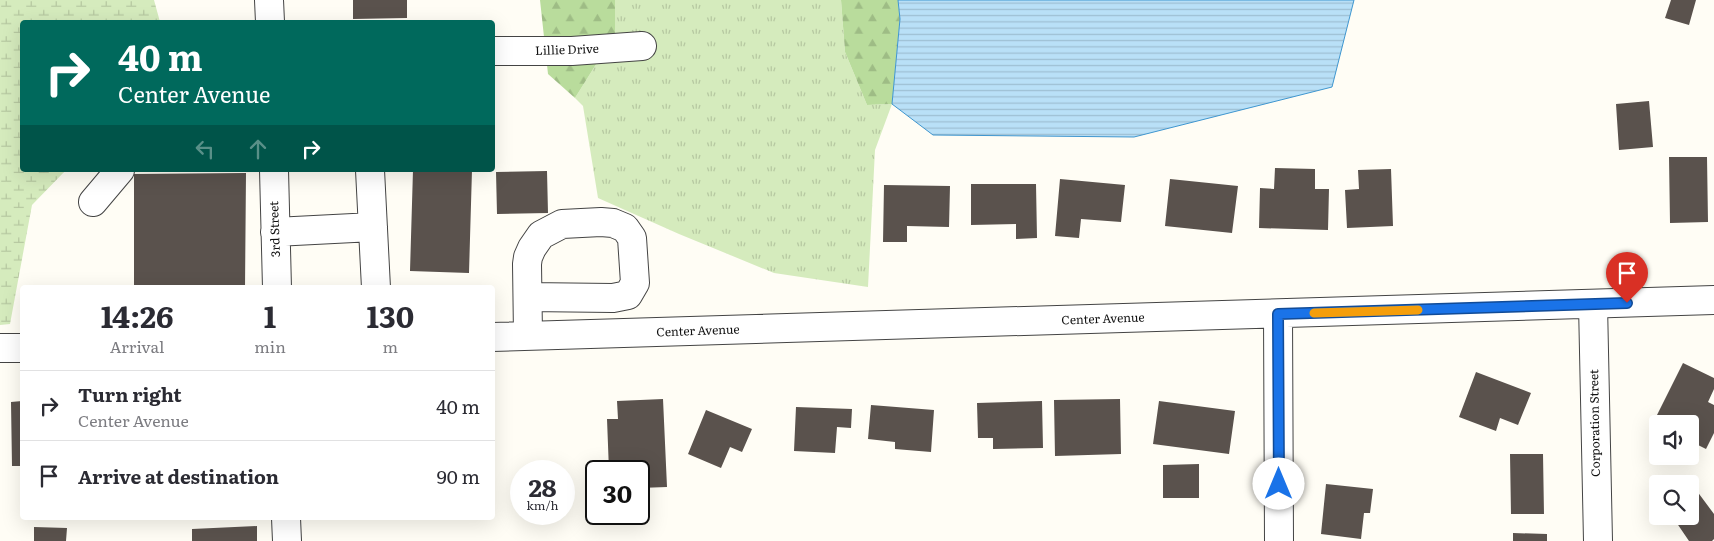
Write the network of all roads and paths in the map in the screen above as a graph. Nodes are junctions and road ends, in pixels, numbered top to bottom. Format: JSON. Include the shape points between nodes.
{"nodes":[{"id":1,"x":269,"y":0,"type":"edge"},
{"id":2,"x":270,"y":20,"type":"edge"},
{"id":3,"x":642,"y":46,"type":"dead end"},
{"id":4,"x":495,"y":51,"type":"edge"},
{"id":5,"x":118,"y":172,"type":"edge"},
{"id":6,"x":274,"y":172,"type":"edge"},
{"id":7,"x":370,"y":172,"type":"edge"},
{"id":8,"x":93,"y":202,"type":"dead end"},
{"id":9,"x":373,"y":226,"type":"junction"},
{"id":10,"x":275,"y":232,"type":"junction"},
{"id":11,"x":277,"y":285,"type":"edge"},
{"id":12,"x":376,"y":285,"type":"edge"},
{"id":13,"x":528,"y":297,"type":"dead end"},
{"id":14,"x":1714,"y":300,"type":"edge"},
{"id":15,"x":1593,"y":304,"type":"junction"},
{"id":16,"x":1278,"y":314,"type":"junction"},
{"id":17,"x":528,"y":336,"type":"junction"},
{"id":18,"x":495,"y":337,"type":"edge"},
{"id":19,"x":0,"y":348,"type":"edge"},
{"id":20,"x":20,"y":348,"type":"edge"},
{"id":21,"x":286,"y":520,"type":"edge"},
{"id":22,"x":288,"y":541,"type":"edge"},
{"id":23,"x":1279,"y":541,"type":"edge"},
{"id":24,"x":1598,"y":541,"type":"edge"}],
"edges":[{"from":1,"to":2,"type":"street"},
{"from":3,"to":4,"type":"street","name":"Lillie Drive","via":[[572,51]]},
{"from":5,"to":8,"type":"street"},
{"from":6,"to":10,"type":"street","name":"3rd Street"},
{"from":7,"to":9,"type":"street"},
{"from":9,"to":10,"type":"street"},
{"from":9,"to":12,"type":"street"},
{"from":10,"to":11,"type":"street","name":"3rd Street"},
{"from":13,"to":17,"type":"street"},
{"from":14,"to":15,"type":"street","name":"Center Avenue"},
{"from":15,"to":16,"type":"street","name":"Center Avenue"},
{"from":15,"to":24,"type":"street","name":"Corporation Street"},
{"from":16,"to":17,"type":"street","name":"Center Avenue"},
{"from":16,"to":23,"type":"street"},
{"from":17,"to":18,"type":"street","name":"Center Avenue"},
{"from":19,"to":20,"type":"street"},
{"from":21,"to":22,"type":"street"}]}
